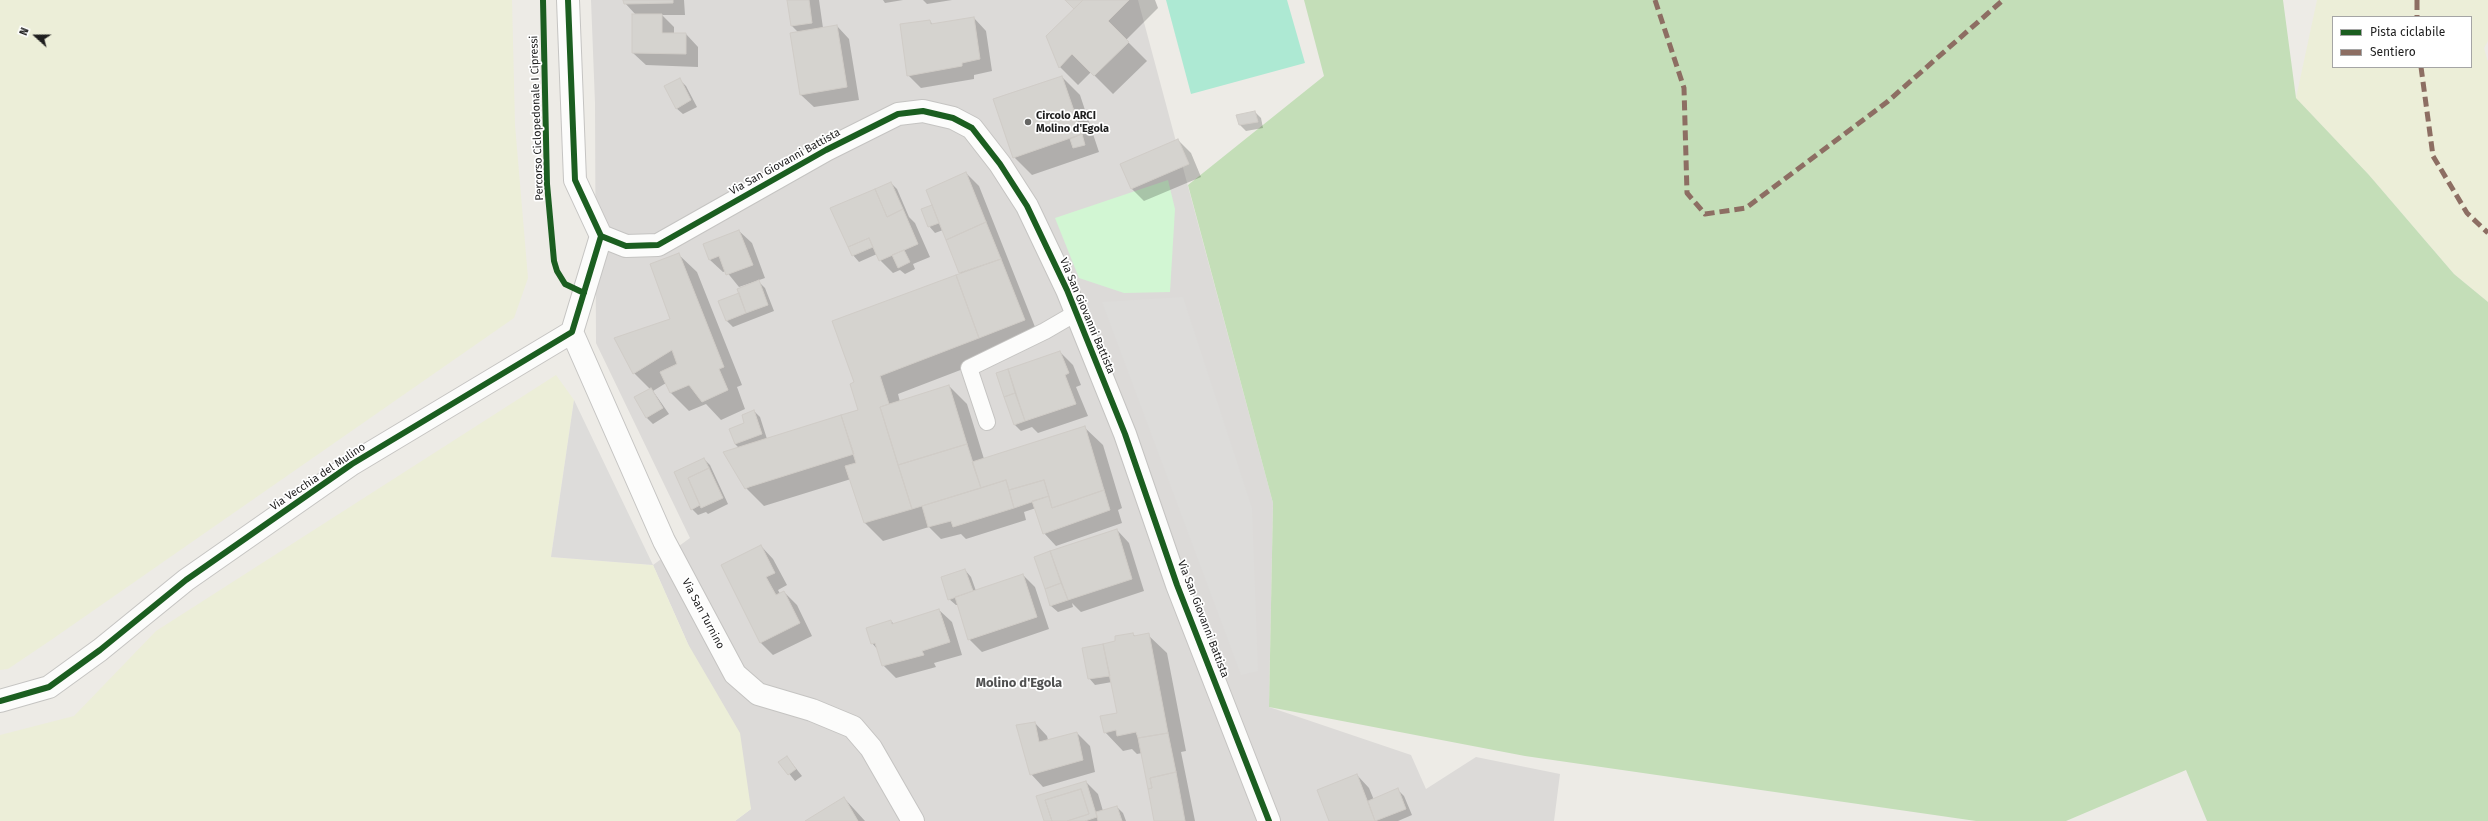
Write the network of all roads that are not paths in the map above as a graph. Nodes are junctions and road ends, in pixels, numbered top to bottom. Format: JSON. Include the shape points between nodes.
{"nodes":[{"id":1,"x":568,"y":0,"type":"edge"},
{"id":2,"x":601,"y":236,"type":"junction"},
{"id":3,"x":1076,"y":313,"type":"junction"},
{"id":4,"x":572,"y":332,"type":"junction"},
{"id":5,"x":987,"y":422,"type":"dead end"},
{"id":6,"x":0,"y":700,"type":"edge"},
{"id":7,"x":913,"y":821,"type":"edge"},
{"id":8,"x":1269,"y":821,"type":"edge"}],
"edges":[{"from":1,"to":2,"type":"street","via":[[575,180]]},
{"from":2,"to":3,"type":"street","name":"Via San Giovanni Battista","via":[[626,246],[658,245],[826,150],[898,114],[923,112],[953,118],[972,128],[1000,164],[1027,206]]},
{"from":2,"to":4,"type":"street"},
{"from":3,"to":5,"type":"lane","via":[[969,368]]},
{"from":3,"to":8,"type":"street","name":"Via San Giovanni Battista","via":[[1125,434],[1177,585]]},
{"from":4,"to":6,"type":"street","name":"Via Vecchia del Mulino","via":[[352,464],[186,580],[100,650],[49,687]]},
{"from":4,"to":7,"type":"street","name":"Via San Turnino","via":[[663,537],[735,674],[758,694],[812,710],[853,727],[871,748]]}]}
